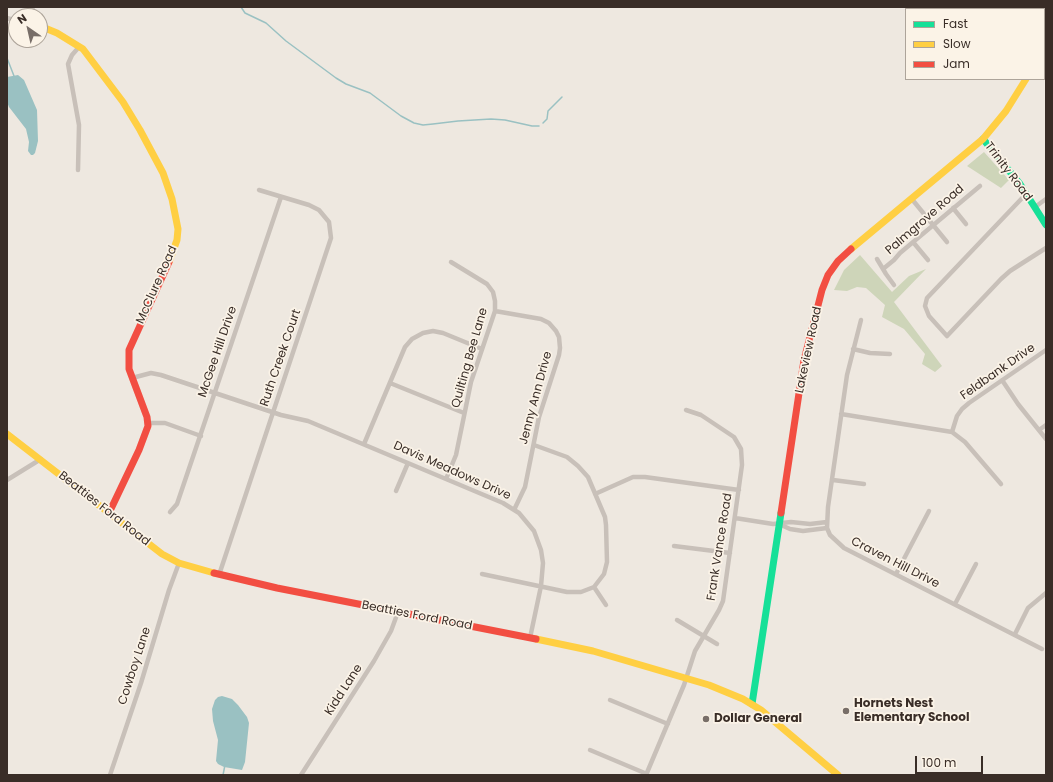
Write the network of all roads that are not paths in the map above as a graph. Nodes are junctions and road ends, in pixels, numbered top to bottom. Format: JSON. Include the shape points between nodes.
{"nodes":[{"id":1,"x":48,"y":29,"type":"edge"},
{"id":2,"x":79,"y":47,"type":"junction"},
{"id":3,"x":1025,"y":80,"type":"edge"},
{"id":4,"x":983,"y":138,"type":"junction"},
{"id":5,"x":78,"y":170,"type":"dead end"},
{"id":6,"x":980,"y":186,"type":"dead end"},
{"id":7,"x":259,"y":190,"type":"dead end"},
{"id":8,"x":1026,"y":194,"type":"junction"},
{"id":9,"x":281,"y":197,"type":"junction"},
{"id":10,"x":911,"y":198,"type":"junction"},
{"id":11,"x":1046,"y":199,"type":"edge"},
{"id":12,"x":1035,"y":207,"type":"junction"},
{"id":13,"x":953,"y":208,"type":"junction"},
{"id":14,"x":966,"y":224,"type":"dead end"},
{"id":15,"x":933,"y":225,"type":"junction"},
{"id":16,"x":1046,"y":225,"type":"edge"},
{"id":17,"x":913,"y":242,"type":"junction"},
{"id":18,"x":947,"y":242,"type":"dead end"},
{"id":19,"x":1046,"y":248,"type":"edge"},
{"id":20,"x":877,"y":259,"type":"dead end"},
{"id":21,"x":928,"y":260,"type":"dead end"},
{"id":22,"x":451,"y":262,"type":"dead end"},
{"id":23,"x":883,"y":269,"type":"junction"},
{"id":24,"x":894,"y":285,"type":"dead end"},
{"id":25,"x":495,"y":311,"type":"junction"},
{"id":26,"x":861,"y":320,"type":"dead end"},
{"id":27,"x":853,"y":349,"type":"junction"},
{"id":28,"x":482,"y":350,"type":"junction"},
{"id":29,"x":1046,"y":350,"type":"edge"},
{"id":30,"x":890,"y":354,"type":"dead end"},
{"id":31,"x":132,"y":378,"type":"junction"},
{"id":32,"x":1002,"y":380,"type":"junction"},
{"id":33,"x":390,"y":383,"type":"junction"},
{"id":34,"x":215,"y":393,"type":"junction"},
{"id":35,"x":686,"y":410,"type":"dead end"},
{"id":36,"x":274,"y":412,"type":"junction"},
{"id":37,"x":464,"y":413,"type":"junction"},
{"id":38,"x":841,"y":414,"type":"junction"},
{"id":39,"x":148,"y":423,"type":"junction"},
{"id":40,"x":1046,"y":425,"type":"edge"},
{"id":41,"x":1039,"y":430,"type":"junction"},
{"id":42,"x":952,"y":432,"type":"junction"},
{"id":43,"x":7,"y":434,"type":"edge"},
{"id":44,"x":200,"y":436,"type":"junction"},
{"id":45,"x":1046,"y":439,"type":"edge"},
{"id":46,"x":364,"y":444,"type":"junction"},
{"id":47,"x":534,"y":444,"type":"junction"},
{"id":48,"x":41,"y":459,"type":"junction"},
{"id":49,"x":408,"y":463,"type":"junction"},
{"id":50,"x":446,"y":479,"type":"junction"},
{"id":51,"x":7,"y":480,"type":"edge"},
{"id":52,"x":833,"y":480,"type":"junction"},
{"id":53,"x":864,"y":484,"type":"dead end"},
{"id":54,"x":1001,"y":484,"type":"dead end"},
{"id":55,"x":739,"y":490,"type":"junction"},
{"id":56,"x":396,"y":491,"type":"dead end"},
{"id":57,"x":595,"y":494,"type":"junction"},
{"id":58,"x":514,"y":510,"type":"junction"},
{"id":59,"x":929,"y":511,"type":"dead end"},
{"id":60,"x":170,"y":512,"type":"dead end"},
{"id":61,"x":109,"y":513,"type":"junction"},
{"id":62,"x":735,"y":518,"type":"junction"},
{"id":63,"x":827,"y":522,"type":"junction"},
{"id":64,"x":779,"y":524,"type":"junction"},
{"id":65,"x":827,"y":528,"type":"junction"},
{"id":66,"x":674,"y":546,"type":"dead end"},
{"id":67,"x":730,"y":553,"type":"junction"},
{"id":68,"x":179,"y":563,"type":"junction"},
{"id":69,"x":976,"y":564,"type":"dead end"},
{"id":70,"x":482,"y":574,"type":"dead end"},
{"id":71,"x":896,"y":574,"type":"junction"},
{"id":72,"x":219,"y":575,"type":"junction"},
{"id":73,"x":541,"y":586,"type":"junction"},
{"id":74,"x":594,"y":587,"type":"junction"},
{"id":75,"x":1046,"y":593,"type":"edge"},
{"id":76,"x":955,"y":604,"type":"junction"},
{"id":77,"x":606,"y":605,"type":"dead end"},
{"id":78,"x":398,"y":612,"type":"junction"},
{"id":79,"x":677,"y":620,"type":"dead end"},
{"id":80,"x":1015,"y":634,"type":"junction"},
{"id":81,"x":704,"y":636,"type":"junction"},
{"id":82,"x":530,"y":638,"type":"junction"},
{"id":83,"x":717,"y":644,"type":"dead end"},
{"id":84,"x":1042,"y":649,"type":"dead end"},
{"id":85,"x":686,"y":679,"type":"junction"},
{"id":86,"x":610,"y":700,"type":"dead end"},
{"id":87,"x":752,"y":704,"type":"junction"},
{"id":88,"x":668,"y":724,"type":"junction"},
{"id":89,"x":590,"y":750,"type":"dead end"},
{"id":90,"x":647,"y":774,"type":"edge"},
{"id":91,"x":110,"y":775,"type":"edge"},
{"id":92,"x":301,"y":775,"type":"edge"},
{"id":93,"x":838,"y":775,"type":"edge"}],
"edges":[{"from":1,"to":2,"type":"main road","name":"McClure Road"},
{"from":2,"to":5,"type":"street","via":[[68,64],[79,125]]},
{"from":2,"to":31,"type":"main road","name":"McClure Road","via":[[93,61],[123,102],[157,160],[172,199],[178,230],[171,258],[129,350],[128,360]]},
{"from":3,"to":4,"type":"main road","name":"Lakeview Road","via":[[1006,110]]},
{"from":4,"to":8,"type":"main road","name":"Trinity Road"},
{"from":4,"to":10,"type":"main road","name":"Lakeview Road"},
{"from":6,"to":13,"type":"street","name":"Palmgrove Road"},
{"from":7,"to":9,"type":"street","name":"Ruth Creek Court"},
{"from":8,"to":12,"type":"main road","name":"Trinity Road"},
{"from":8,"to":19,"type":"street","via":[[927,298],[925,306],[929,316],[947,336],[1010,271]]},
{"from":9,"to":34,"type":"street","name":"McGee Hill Drive"},
{"from":9,"to":36,"type":"street","name":"Ruth Creek Court","via":[[319,210],[329,222],[332,238]]},
{"from":10,"to":15,"type":"street"},
{"from":10,"to":64,"type":"main road","name":"Lakeview Road","via":[[852,248],[828,275],[804,360]]},
{"from":11,"to":12,"type":"street"},
{"from":12,"to":16,"type":"main road","name":"Trinity Road"},
{"from":13,"to":14,"type":"street"},
{"from":13,"to":15,"type":"street","name":"Palmgrove Road"},
{"from":15,"to":17,"type":"street","name":"Palmgrove Road"},
{"from":15,"to":18,"type":"street"},
{"from":17,"to":21,"type":"street"},
{"from":17,"to":23,"type":"street","name":"Palmgrove Road"},
{"from":20,"to":23,"type":"street"},
{"from":22,"to":25,"type":"street","name":"Quilting Bee Lane","via":[[487,284],[495,300]]},
{"from":23,"to":24,"type":"street"},
{"from":25,"to":28,"type":"street","name":"Quilting Bee Lane"},
{"from":25,"to":47,"type":"street","name":"Jenny Ann Drive","via":[[541,319],[549,323],[559,338],[559,355],[539,417]]},
{"from":26,"to":27,"type":"street"},
{"from":27,"to":30,"type":"street"},
{"from":27,"to":38,"type":"street"},
{"from":28,"to":33,"type":"street","via":[[443,333],[423,333],[412,339],[405,347]]},
{"from":28,"to":37,"type":"street","name":"Quilting Bee Lane"},
{"from":29,"to":32,"type":"street","name":"Feldbank Drive"},
{"from":31,"to":34,"type":"street","name":"Davis Meadows Drive","via":[[155,373]]},
{"from":31,"to":39,"type":"main road","name":"McClure Road"},
{"from":32,"to":41,"type":"street"},
{"from":32,"to":42,"type":"street","name":"Feldbank Drive","via":[[962,409]]},
{"from":33,"to":37,"type":"street"},
{"from":33,"to":46,"type":"street"},
{"from":34,"to":36,"type":"street","name":"Davis Meadows Drive"},
{"from":34,"to":44,"type":"street","name":"McGee Hill Drive"},
{"from":35,"to":55,"type":"street","name":"Frank Vance Road","via":[[707,419],[730,434],[739,444],[742,465]]},
{"from":36,"to":46,"type":"street","name":"Davis Meadows Drive","via":[[308,421]]},
{"from":36,"to":72,"type":"street","name":"Ruth Creek Court"},
{"from":37,"to":50,"type":"street","name":"Quilting Bee Lane","via":[[456,455]]},
{"from":38,"to":42,"type":"street"},
{"from":38,"to":52,"type":"street"},
{"from":39,"to":44,"type":"street","via":[[165,423]]},
{"from":39,"to":61,"type":"main road","via":[[139,450]]},
{"from":40,"to":41,"type":"street"},
{"from":41,"to":45,"type":"street"},
{"from":42,"to":54,"type":"street","via":[[965,442]]},
{"from":43,"to":48,"type":"main road","name":"Beatties Ford Road"},
{"from":44,"to":60,"type":"street","name":"McGee Hill Drive","via":[[178,504]]},
{"from":46,"to":49,"type":"street","name":"Davis Meadows Drive"},
{"from":47,"to":57,"type":"street","via":[[567,457],[578,466],[588,477]]},
{"from":47,"to":58,"type":"street","name":"Jenny Ann Drive","via":[[525,487]]},
{"from":48,"to":51,"type":"street"},
{"from":48,"to":61,"type":"main road","name":"Beatties Ford Road"},
{"from":49,"to":50,"type":"street","name":"Davis Meadows Drive"},
{"from":49,"to":56,"type":"street"},
{"from":50,"to":58,"type":"street","name":"Davis Meadows Drive"},
{"from":52,"to":53,"type":"street"},
{"from":52,"to":63,"type":"street"},
{"from":55,"to":57,"type":"street","via":[[633,477]]},
{"from":55,"to":62,"type":"street","name":"Frank Vance Road"},
{"from":57,"to":74,"type":"street","via":[[605,516],[607,562],[604,574]]},
{"from":58,"to":73,"type":"street","name":"Davis Meadows Drive","via":[[528,522],[538,539],[543,563]]},
{"from":59,"to":71,"type":"street"},
{"from":61,"to":68,"type":"main road","name":"Beatties Ford Road","via":[[157,551]]},
{"from":62,"to":64,"type":"street"},
{"from":62,"to":67,"type":"street","name":"Frank Vance Road"},
{"from":63,"to":64,"type":"street"},
{"from":63,"to":65,"type":"street"},
{"from":64,"to":65,"type":"street","via":[[803,531]]},
{"from":64,"to":87,"type":"main road","name":"Lakeview Road"},
{"from":65,"to":71,"type":"street","name":"Craven Hill Drive","via":[[834,540],[844,548]]},
{"from":66,"to":67,"type":"street"},
{"from":67,"to":81,"type":"street","name":"Frank Vance Road","via":[[723,601]]},
{"from":68,"to":72,"type":"main road","name":"Beatties Ford Road"},
{"from":68,"to":91,"type":"street","name":"Cowboy Lane"},
{"from":69,"to":76,"type":"street"},
{"from":70,"to":73,"type":"street"},
{"from":71,"to":76,"type":"street","name":"Craven Hill Drive"},
{"from":72,"to":78,"type":"main road","name":"Beatties Ford Road"},
{"from":73,"to":74,"type":"street","via":[[567,592],[581,592]]},
{"from":73,"to":82,"type":"street","name":"Davis Meadows Drive"},
{"from":74,"to":77,"type":"street"},
{"from":75,"to":80,"type":"street","via":[[1028,608]]},
{"from":76,"to":80,"type":"street","name":"Craven Hill Drive"},
{"from":78,"to":82,"type":"main road","name":"Beatties Ford Road"},
{"from":78,"to":92,"type":"street","name":"Kidd Lane","via":[[391,631],[371,666]]},
{"from":79,"to":81,"type":"street"},
{"from":80,"to":84,"type":"street","name":"Craven Hill Drive"},
{"from":81,"to":83,"type":"street"},
{"from":81,"to":85,"type":"street","name":"Frank Vance Road","via":[[693,654]]},
{"from":82,"to":85,"type":"main road","name":"Beatties Ford Road","via":[[592,651]]},
{"from":85,"to":87,"type":"main road","name":"Beatties Ford Road","via":[[727,692]]},
{"from":85,"to":88,"type":"street","name":"Frank Vance Road"},
{"from":86,"to":88,"type":"street"},
{"from":87,"to":93,"type":"main road","name":"Beatties Ford Road","via":[[782,726]]},
{"from":88,"to":90,"type":"street","name":"Frank Vance Road"},
{"from":89,"to":90,"type":"street"}]}
